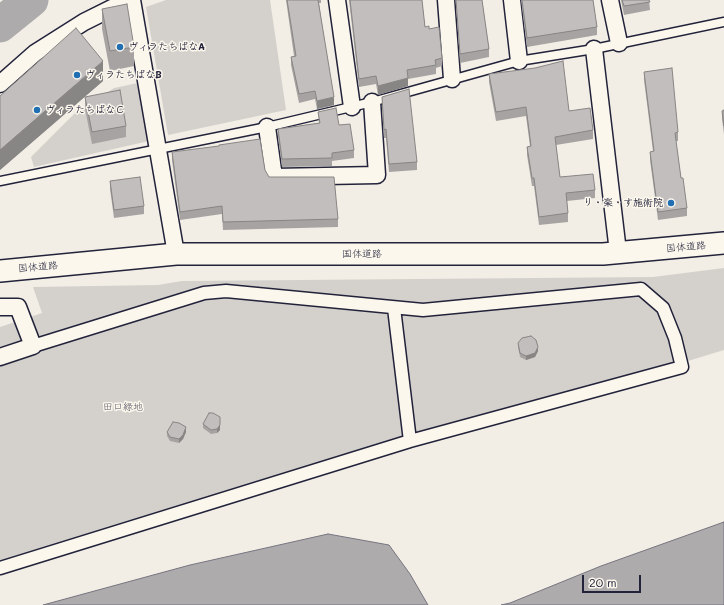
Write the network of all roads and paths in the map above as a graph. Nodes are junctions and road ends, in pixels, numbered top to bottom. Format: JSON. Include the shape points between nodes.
{"nodes":[{"id":1,"x":128,"y":0,"type":"edge"},
{"id":2,"x":132,"y":0,"type":"edge"},
{"id":3,"x":337,"y":0,"type":"edge"},
{"id":4,"x":446,"y":0,"type":"edge"},
{"id":5,"x":512,"y":0,"type":"edge"},
{"id":6,"x":610,"y":0,"type":"edge"},
{"id":7,"x":724,"y":22,"type":"edge"},
{"id":8,"x":619,"y":43,"type":"junction"},
{"id":9,"x":594,"y":49,"type":"junction"},
{"id":10,"x":519,"y":61,"type":"junction"},
{"id":11,"x":452,"y":79,"type":"junction"},
{"id":12,"x":0,"y":84,"type":"edge"},
{"id":13,"x":372,"y":102,"type":"junction"},
{"id":14,"x":352,"y":107,"type":"junction"},
{"id":15,"x":267,"y":127,"type":"junction"},
{"id":16,"x":158,"y":149,"type":"junction"},
{"id":17,"x":0,"y":181,"type":"edge"},
{"id":18,"x":724,"y":243,"type":"edge"},
{"id":19,"x":618,"y":252,"type":"junction"},
{"id":20,"x":176,"y":254,"type":"junction"},
{"id":21,"x":0,"y":271,"type":"edge"},
{"id":22,"x":0,"y":307,"type":"edge"},
{"id":23,"x":394,"y":308,"type":"junction"},
{"id":24,"x":33,"y":346,"type":"junction"},
{"id":25,"x":0,"y":357,"type":"edge"},
{"id":26,"x":410,"y":441,"type":"junction"},
{"id":27,"x":0,"y":568,"type":"edge"}],
"edges":[{"from":1,"to":12,"type":"street","via":[[84,22],[35,52]]},
{"from":2,"to":16,"type":"street"},
{"from":3,"to":14,"type":"street"},
{"from":4,"to":11,"type":"street"},
{"from":5,"to":10,"type":"street"},
{"from":6,"to":8,"type":"street"},
{"from":7,"to":8,"type":"lane"},
{"from":8,"to":9,"type":"lane"},
{"from":9,"to":10,"type":"lane"},
{"from":9,"to":19,"type":"street"},
{"from":10,"to":11,"type":"lane"},
{"from":11,"to":13,"type":"lane"},
{"from":13,"to":14,"type":"lane"},
{"from":13,"to":15,"type":"street","via":[[377,175],[274,177]]},
{"from":14,"to":15,"type":"lane"},
{"from":15,"to":16,"type":"lane"},
{"from":16,"to":17,"type":"lane"},
{"from":16,"to":20,"type":"street"},
{"from":18,"to":19,"type":"street","name":"国体道路"},
{"from":19,"to":20,"type":"street","name":"国体道路"},
{"from":20,"to":21,"type":"street","name":"国体道路"},
{"from":22,"to":24,"type":"street","via":[[18,307]]},
{"from":23,"to":24,"type":"street","via":[[226,291],[204,293]]},
{"from":23,"to":26,"type":"street"},
{"from":23,"to":26,"type":"street","via":[[423,310],[641,289],[663,308],[675,338],[682,367]]},
{"from":24,"to":25,"type":"street"},
{"from":26,"to":27,"type":"street"}]}
